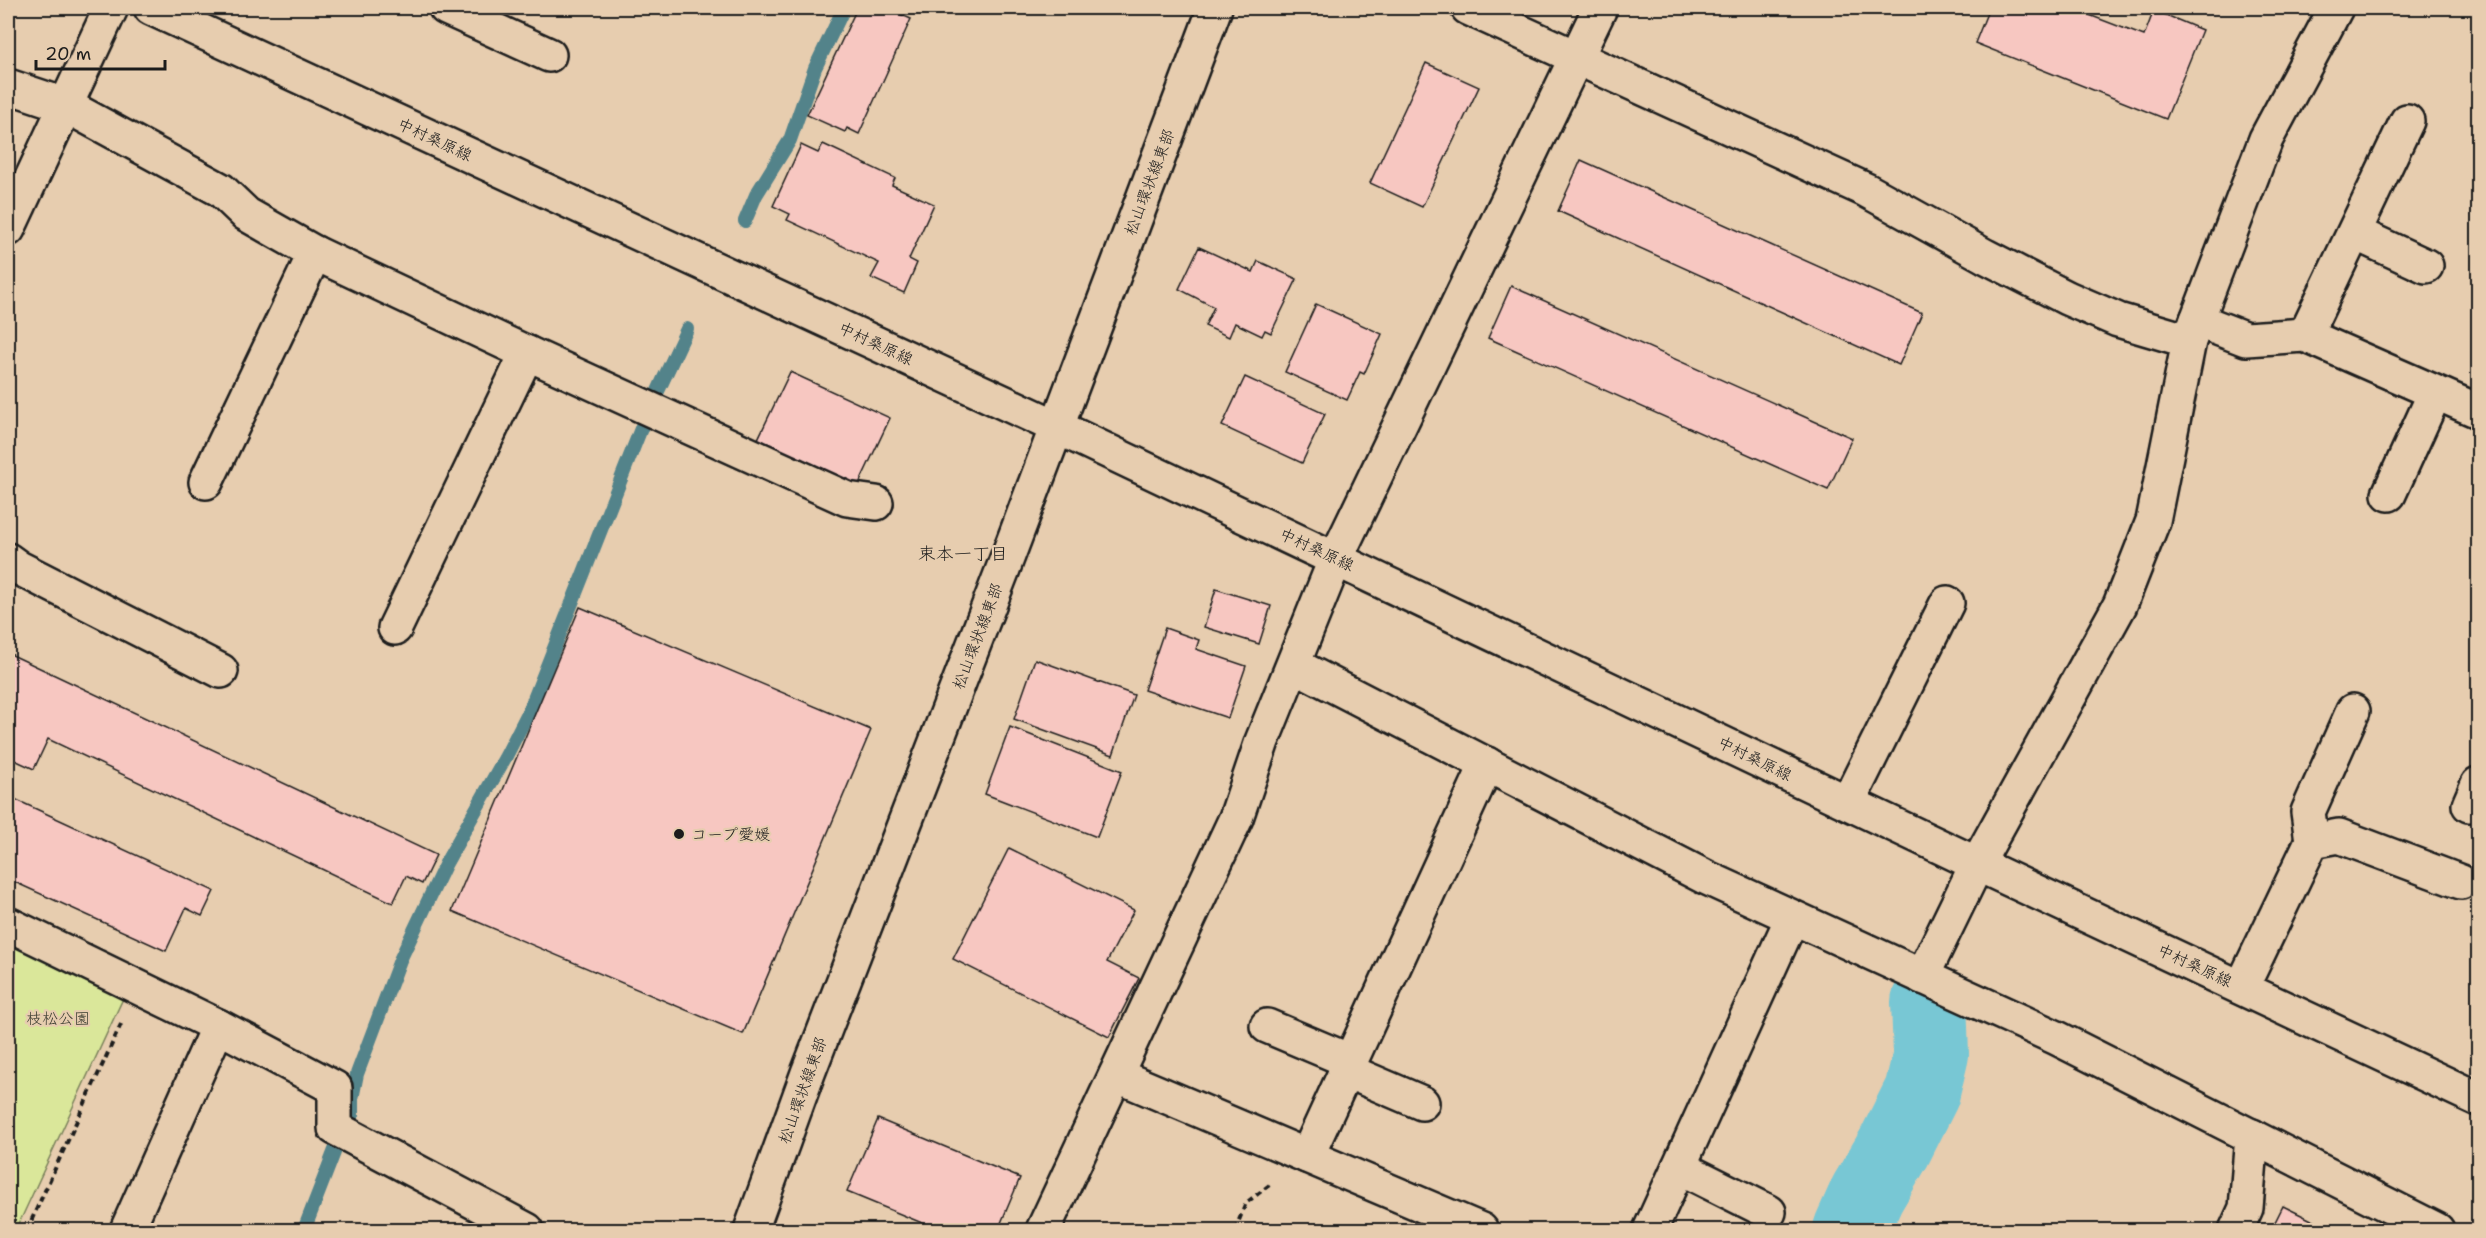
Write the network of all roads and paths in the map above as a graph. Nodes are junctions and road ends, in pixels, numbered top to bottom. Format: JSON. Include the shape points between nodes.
{"nodes":[{"id":1,"x":111,"y":8,"type":"edge"},
{"id":2,"x":151,"y":8,"type":"edge"},
{"id":3,"x":446,"y":8,"type":"edge"},
{"id":4,"x":1215,"y":8,"type":"edge"},
{"id":5,"x":1468,"y":8,"type":"edge"},
{"id":6,"x":1600,"y":8,"type":"edge"},
{"id":7,"x":2336,"y":8,"type":"edge"},
{"id":8,"x":549,"y":55,"type":"dead end"},
{"id":9,"x":1577,"y":57,"type":"junction"},
{"id":10,"x":8,"y":86,"type":"edge"},
{"id":11,"x":65,"y":105,"type":"junction"},
{"id":12,"x":2407,"y":121,"type":"dead end"},
{"id":13,"x":8,"y":229,"type":"edge"},
{"id":14,"x":2355,"y":233,"type":"junction"},
{"id":15,"x":315,"y":253,"type":"junction"},
{"id":16,"x":2426,"y":266,"type":"dead end"},
{"id":17,"x":2193,"y":331,"type":"junction"},
{"id":18,"x":2305,"y":335,"type":"junction"},
{"id":19,"x":527,"y":353,"type":"junction"},
{"id":20,"x":2435,"y":393,"type":"junction"},
{"id":21,"x":2478,"y":411,"type":"edge"},
{"id":22,"x":1056,"y":427,"type":"junction"},
{"id":23,"x":206,"y":482,"type":"dead end"},
{"id":24,"x":2389,"y":494,"type":"dead end"},
{"id":25,"x":876,"y":503,"type":"dead end"},
{"id":26,"x":1336,"y":558,"type":"junction"},
{"id":27,"x":8,"y":560,"type":"edge"},
{"id":28,"x":1947,"y":603,"type":"dead end"},
{"id":29,"x":395,"y":628,"type":"dead end"},
{"id":30,"x":1294,"y":665,"type":"junction"},
{"id":31,"x":221,"y":671,"type":"dead end"},
{"id":32,"x":2353,"y":711,"type":"dead end"},
{"id":33,"x":1487,"y":764,"type":"junction"},
{"id":34,"x":1848,"y":802,"type":"junction"},
{"id":35,"x":2312,"y":841,"type":"junction"},
{"id":36,"x":1977,"y":864,"type":"junction"},
{"id":37,"x":2461,"y":882,"type":"dead end"},
{"id":38,"x":1792,"y":918,"type":"junction"},
{"id":39,"x":8,"y":924,"type":"edge"},
{"id":40,"x":1922,"y":977,"type":"junction"},
{"id":41,"x":138,"y":986,"type":"junction"},
{"id":42,"x":2242,"y":987,"type":"junction"},
{"id":43,"x":218,"y":1026,"type":"junction"},
{"id":44,"x":1267,"y":1026,"type":"dead end"},
{"id":45,"x":1348,"y":1066,"type":"junction"},
{"id":46,"x":1116,"y":1075,"type":"junction"},
{"id":47,"x":2478,"y":1099,"type":"edge"},
{"id":48,"x":1422,"y":1103,"type":"dead end"},
{"id":49,"x":2252,"y":1136,"type":"junction"},
{"id":50,"x":1307,"y":1156,"type":"junction"},
{"id":51,"x":1679,"y":1167,"type":"junction"},
{"id":52,"x":1769,"y":1212,"type":"dead end"},
{"id":53,"x":27,"y":1230,"type":"edge"},
{"id":54,"x":127,"y":1230,"type":"edge"},
{"id":55,"x":527,"y":1230,"type":"edge"},
{"id":56,"x":751,"y":1230,"type":"edge"},
{"id":57,"x":1043,"y":1230,"type":"edge"},
{"id":58,"x":1235,"y":1230,"type":"edge"},
{"id":59,"x":1481,"y":1230,"type":"edge"},
{"id":60,"x":1650,"y":1230,"type":"edge"},
{"id":61,"x":2236,"y":1230,"type":"edge"},
{"id":62,"x":2437,"y":1230,"type":"edge"}],
"edges":[{"from":1,"to":11,"type":"street"},
{"from":2,"to":22,"type":"street","name":"中村桑原線"},
{"from":3,"to":8,"type":"street"},
{"from":4,"to":22,"type":"street","name":"松山環状線東部"},
{"from":5,"to":9,"type":"street"},
{"from":6,"to":9,"type":"street"},
{"from":7,"to":17,"type":"street","via":[[2266,139]]},
{"from":9,"to":17,"type":"street","via":[[1866,190],[2067,298],[2118,320]]},
{"from":9,"to":26,"type":"street"},
{"from":10,"to":11,"type":"street"},
{"from":11,"to":13,"type":"street"},
{"from":11,"to":15,"type":"street","via":[[221,190],[246,214]]},
{"from":12,"to":14,"type":"street"},
{"from":14,"to":16,"type":"street"},
{"from":14,"to":18,"type":"street"},
{"from":15,"to":19,"type":"street"},
{"from":15,"to":23,"type":"street"},
{"from":17,"to":18,"type":"street","via":[[2246,339]]},
{"from":17,"to":36,"type":"street","via":[[2153,521],[2120,605]]},
{"from":18,"to":20,"type":"street"},
{"from":19,"to":25,"type":"street","via":[[847,499]]},
{"from":19,"to":29,"type":"street"},
{"from":20,"to":21,"type":"street"},
{"from":20,"to":24,"type":"street"},
{"from":22,"to":26,"type":"street","name":"中村桑原線"},
{"from":22,"to":56,"type":"street","name":"松山環状線東部"},
{"from":26,"to":30,"type":"street"},
{"from":26,"to":34,"type":"street","name":"中村桑原線"},
{"from":27,"to":31,"type":"street"},
{"from":28,"to":34,"type":"street"},
{"from":30,"to":33,"type":"street"},
{"from":30,"to":46,"type":"street","via":[[1236,818]]},
{"from":32,"to":35,"type":"street","via":[[2308,812]]},
{"from":33,"to":38,"type":"street"},
{"from":33,"to":45,"type":"street"},
{"from":34,"to":36,"type":"street","name":"中村桑原線"},
{"from":35,"to":37,"type":"street","via":[[2339,836]]},
{"from":35,"to":42,"type":"street"},
{"from":36,"to":40,"type":"street"},
{"from":36,"to":42,"type":"street","name":"中村桑原線"},
{"from":38,"to":40,"type":"street"},
{"from":38,"to":51,"type":"street"},
{"from":39,"to":41,"type":"street"},
{"from":40,"to":49,"type":"street","via":[[2057,1038]]},
{"from":41,"to":43,"type":"street"},
{"from":41,"to":53,"type":"path"},
{"from":42,"to":47,"type":"street","name":"中村桑原線"},
{"from":43,"to":54,"type":"street"},
{"from":43,"to":55,"type":"street","via":[[335,1088],[335,1128]]},
{"from":44,"to":45,"type":"street"},
{"from":45,"to":48,"type":"street"},
{"from":45,"to":50,"type":"street"},
{"from":46,"to":50,"type":"street"},
{"from":46,"to":57,"type":"street"},
{"from":49,"to":61,"type":"street","via":[[2246,1208]]},
{"from":49,"to":62,"type":"street"},
{"from":50,"to":58,"type":"path","via":[[1246,1203]]},
{"from":50,"to":59,"type":"street"},
{"from":51,"to":52,"type":"street"},
{"from":51,"to":60,"type":"street"}]}
